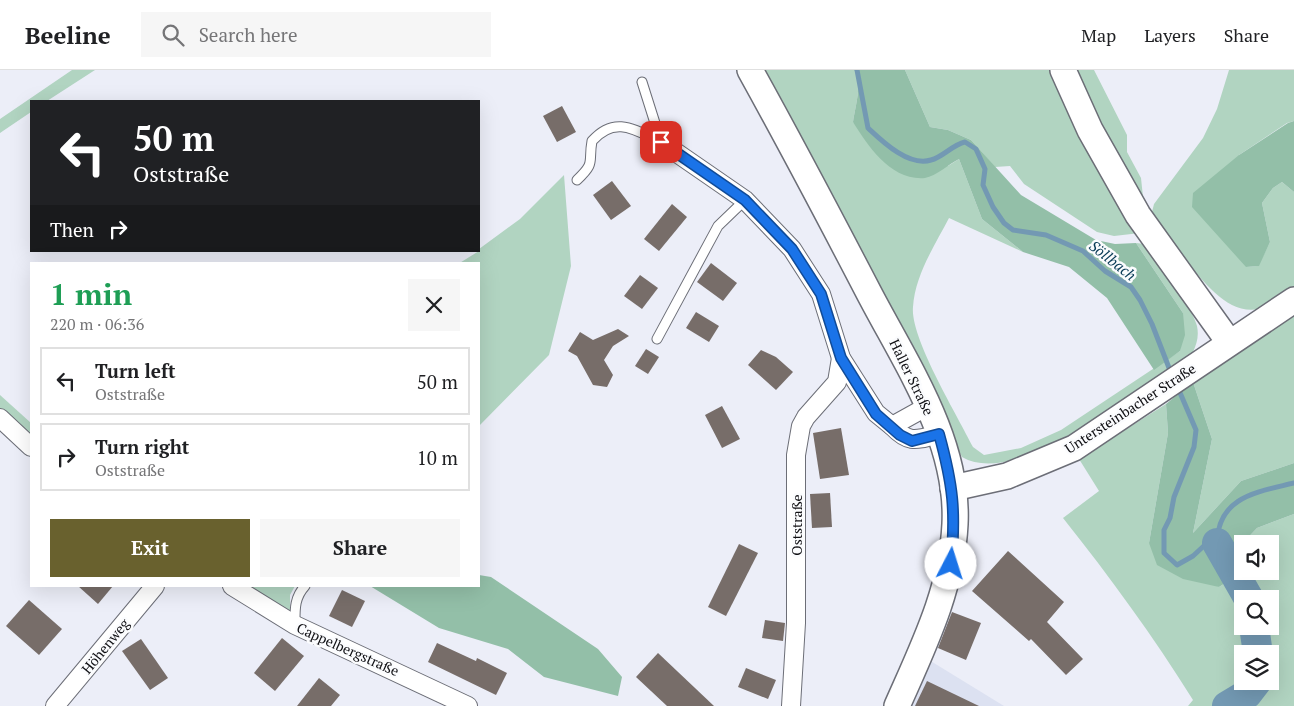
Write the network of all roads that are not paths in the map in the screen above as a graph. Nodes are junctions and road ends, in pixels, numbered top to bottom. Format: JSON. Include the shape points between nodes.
{"nodes":[{"id":1,"x":750,"y":70,"type":"edge"},
{"id":2,"x":1063,"y":70,"type":"edge"},
{"id":3,"x":642,"y":82,"type":"dead end"},
{"id":4,"x":661,"y":142,"type":"junction"},
{"id":5,"x":577,"y":180,"type":"dead end"},
{"id":6,"x":745,"y":200,"type":"junction"},
{"id":7,"x":1294,"y":300,"type":"edge"},
{"id":8,"x":657,"y":339,"type":"dead end"},
{"id":9,"x":1229,"y":342,"type":"junction"},
{"id":10,"x":841,"y":358,"type":"junction"},
{"id":11,"x":928,"y":406,"type":"junction"},
{"id":12,"x":0,"y":418,"type":"edge"},
{"id":13,"x":892,"y":426,"type":"junction"},
{"id":14,"x":939,"y":434,"type":"junction"},
{"id":15,"x":30,"y":445,"type":"edge"},
{"id":16,"x":953,"y":488,"type":"junction"},
{"id":17,"x":154,"y":587,"type":"edge"},
{"id":18,"x":234,"y":587,"type":"edge"},
{"id":19,"x":304,"y":587,"type":"edge"},
{"id":20,"x":295,"y":625,"type":"junction"},
{"id":21,"x":458,"y":703,"type":"edge"},
{"id":22,"x":55,"y":706,"type":"edge"},
{"id":23,"x":791,"y":706,"type":"edge"},
{"id":24,"x":897,"y":706,"type":"edge"}],
"edges":[{"from":1,"to":11,"type":"main road","name":"Haller Straße"},
{"from":2,"to":9,"type":"main road","via":[[1090,130],[1138,215]]},
{"from":3,"to":4,"type":"lane"},
{"from":4,"to":5,"type":"lane","via":[[631,128],[608,128],[592,141],[592,162]]},
{"from":4,"to":6,"type":"street","name":"Oststraße"},
{"from":6,"to":8,"type":"lane","via":[[718,226]]},
{"from":6,"to":10,"type":"street","name":"Oststraße","via":[[792,249],[821,294]]},
{"from":7,"to":9,"type":"main road","name":"Untersteinbacher Straße"},
{"from":9,"to":16,"type":"main road","name":"Untersteinbacher Straße","via":[[1074,448],[1007,476]]},
{"from":10,"to":13,"type":"street","name":"Oststraße","via":[[876,414]]},
{"from":10,"to":23,"type":"street","name":"Oststraße","via":[[837,382],[800,426],[796,455],[796,623]]},
{"from":11,"to":13,"type":"street"},
{"from":11,"to":14,"type":"main road","name":"Haller Straße"},
{"from":12,"to":15,"type":"street"},
{"from":13,"to":14,"type":"street","name":"Oststraße","via":[[912,441]]},
{"from":14,"to":16,"type":"main road","name":"Haller Straße"},
{"from":16,"to":24,"type":"main road","name":"Haller Straße","via":[[955,522],[951,564],[941,602]]},
{"from":17,"to":22,"type":"street","name":"Höhenweg"},
{"from":18,"to":20,"type":"street","name":"Cappelbergstraße"},
{"from":19,"to":20,"type":"lane","via":[[295,602]]},
{"from":20,"to":21,"type":"street","name":"Cappelbergstraße"}]}
